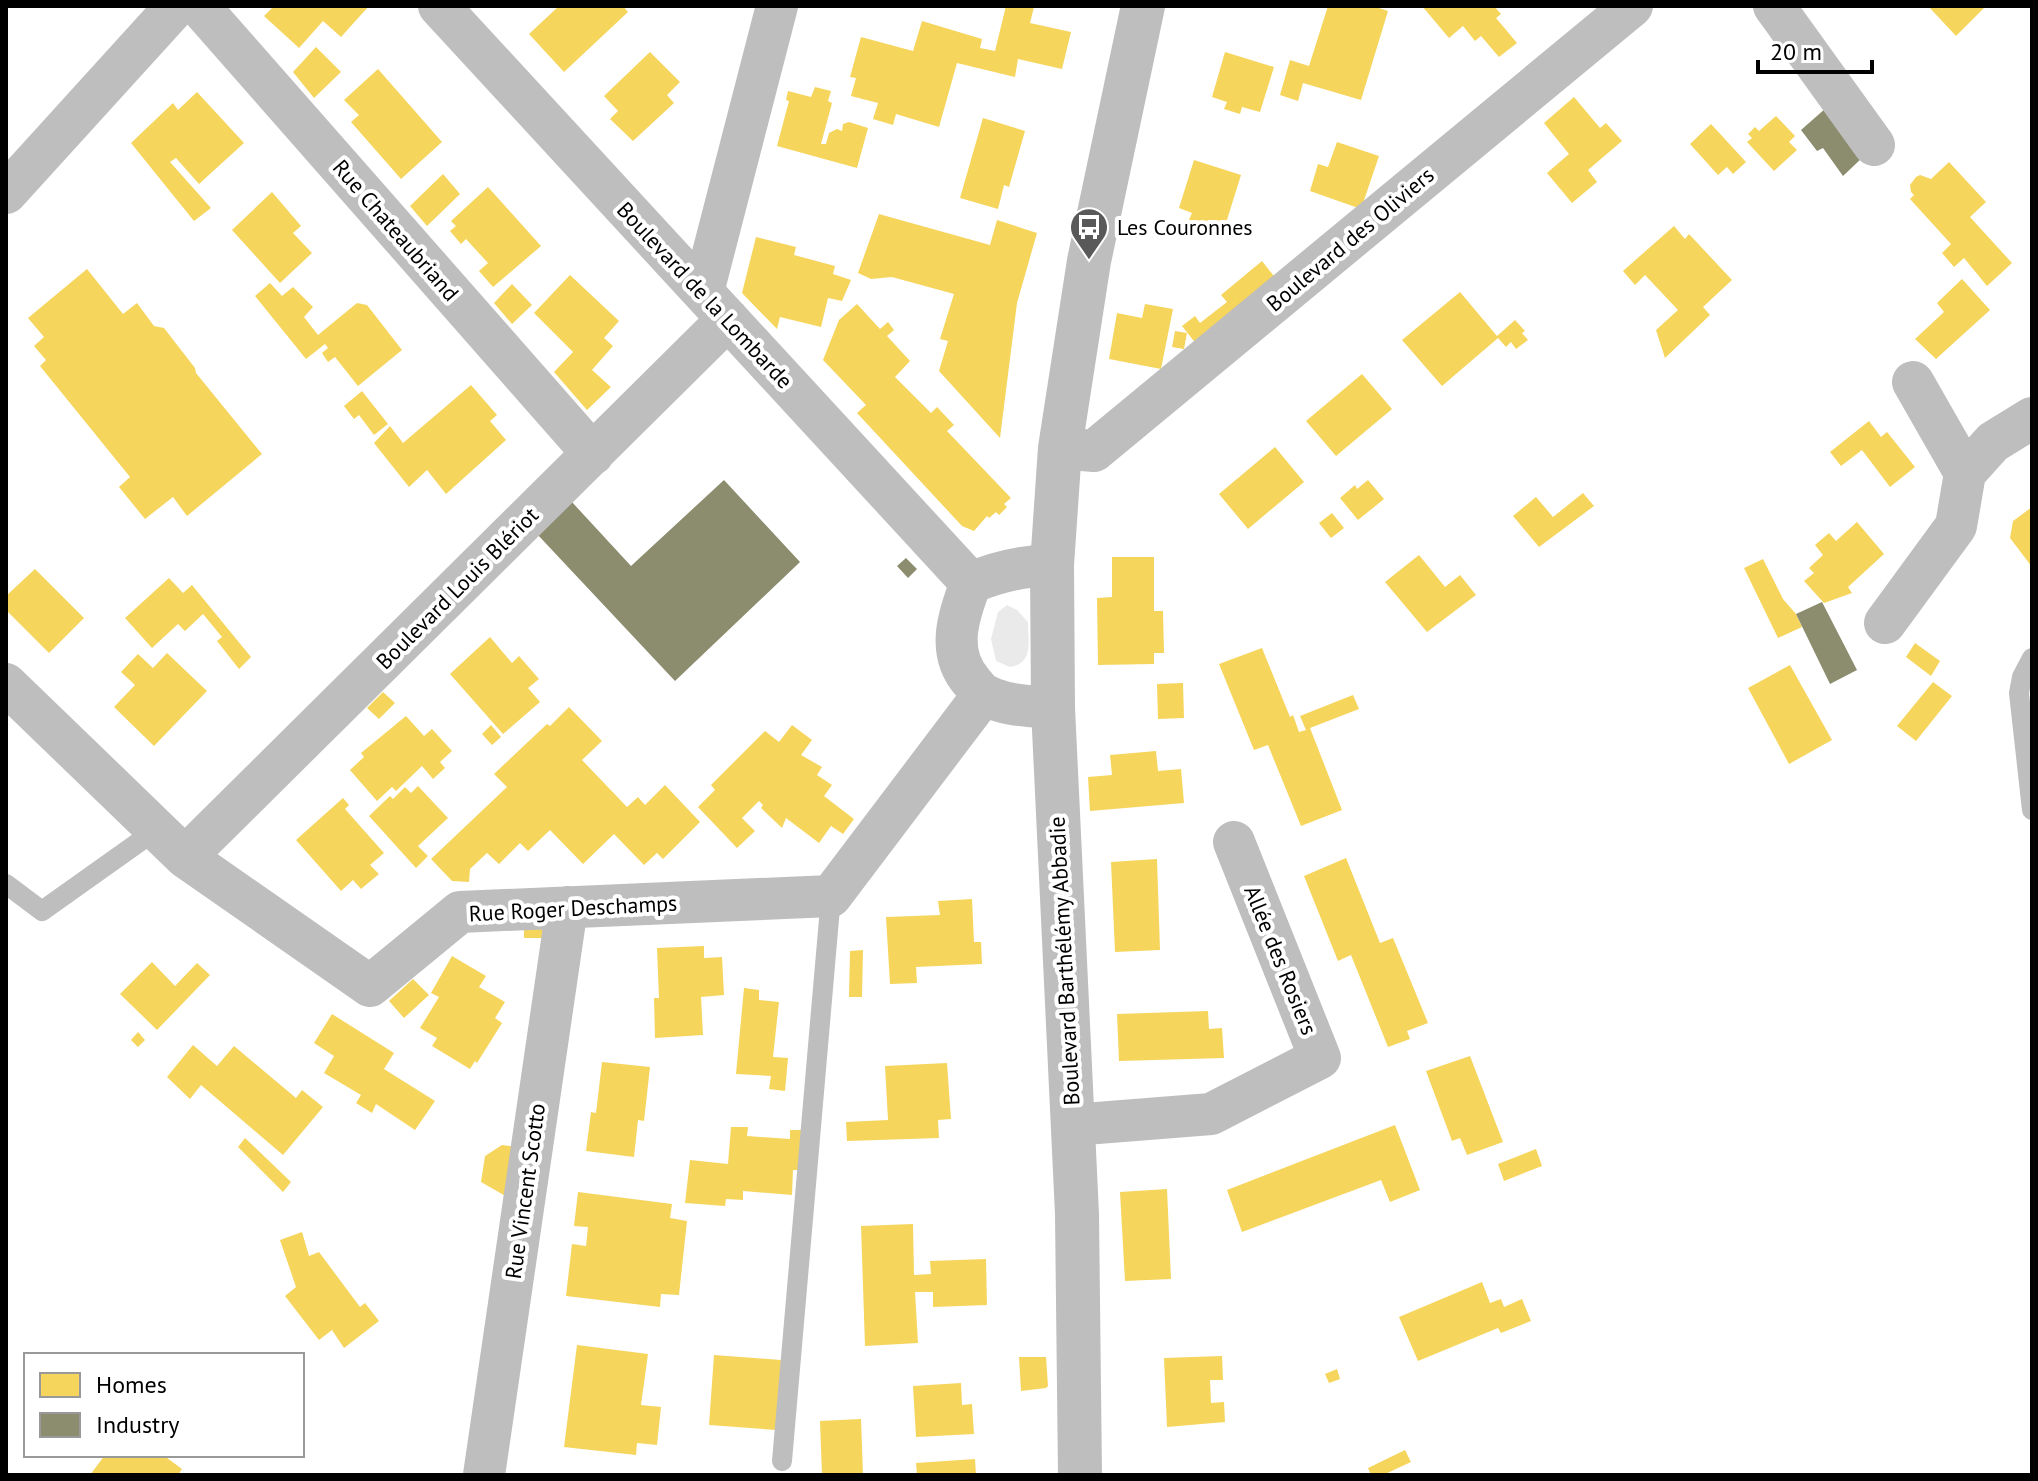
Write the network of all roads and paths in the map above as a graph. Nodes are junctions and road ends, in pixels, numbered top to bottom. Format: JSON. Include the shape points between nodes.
{"nodes":[{"id":1,"x":176,"y":6,"type":"edge"},
{"id":2,"x":199,"y":6,"type":"edge"},
{"id":3,"x":439,"y":6,"type":"edge"},
{"id":4,"x":777,"y":6,"type":"edge"},
{"id":5,"x":1143,"y":6,"type":"edge"},
{"id":6,"x":1774,"y":6,"type":"edge"},
{"id":7,"x":1611,"y":12,"type":"edge"},
{"id":8,"x":1874,"y":145,"type":"dead end"},
{"id":9,"x":6,"y":193,"type":"edge"},
{"id":10,"x":716,"y":306,"type":"junction"},
{"id":11,"x":1913,"y":382,"type":"dead end"},
{"id":12,"x":2032,"y":418,"type":"edge"},
{"id":13,"x":1060,"y":448,"type":"junction"},
{"id":14,"x":593,"y":454,"type":"junction"},
{"id":15,"x":1965,"y":473,"type":"junction"},
{"id":16,"x":1052,"y":565,"type":"junction"},
{"id":17,"x":971,"y":583,"type":"junction"},
{"id":18,"x":1885,"y":623,"type":"dead end"},
{"id":19,"x":2032,"y":658,"type":"edge"},
{"id":20,"x":6,"y":684,"type":"edge"},
{"id":21,"x":983,"y":695,"type":"junction"},
{"id":22,"x":1053,"y":708,"type":"junction"},
{"id":23,"x":2032,"y":810,"type":"edge"},
{"id":24,"x":1234,"y":842,"type":"dead end"},
{"id":25,"x":171,"y":843,"type":"junction"},
{"id":26,"x":6,"y":884,"type":"edge"},
{"id":27,"x":831,"y":896,"type":"junction"},
{"id":28,"x":567,"y":907,"type":"junction"},
{"id":29,"x":1072,"y":1125,"type":"junction"},
{"id":30,"x":782,"y":1461,"type":"dead end"},
{"id":31,"x":484,"y":1475,"type":"edge"},
{"id":32,"x":1080,"y":1475,"type":"edge"}],
"edges":[{"from":1,"to":9,"type":"street"},
{"from":2,"to":14,"type":"street","name":"Rue Chateaubriand"},
{"from":3,"to":10,"type":"street","name":"Boulevard de la Lombarde"},
{"from":4,"to":10,"type":"street"},
{"from":5,"to":13,"type":"street","name":"Boulevard Barthélémy Abbadie","via":[[1089,261]]},
{"from":6,"to":8,"type":"street"},
{"from":7,"to":13,"type":"street","name":"Boulevard des Oliviers","via":[[1094,451]]},
{"from":10,"to":14,"type":"street","name":"Boulevard Louis Blériot"},
{"from":10,"to":17,"type":"street","name":"Boulevard de la Lombarde"},
{"from":11,"to":15,"type":"street"},
{"from":12,"to":15,"type":"street","via":[[1993,442]]},
{"from":13,"to":16,"type":"street","name":"Boulevard Barthélémy Abbadie"},
{"from":14,"to":25,"type":"street","name":"Boulevard Louis Blériot"},
{"from":15,"to":18,"type":"street","via":[[1956,526]]},
{"from":16,"to":17,"type":"street","via":[[1021,566]]},
{"from":16,"to":22,"type":"street","name":"Boulevard Barthélémy Abbadie"},
{"from":17,"to":21,"type":"street","via":[[954,641],[963,672]]},
{"from":19,"to":23,"type":"lane","via":[[2019,693]]},
{"from":20,"to":25,"type":"street","name":"Rue Roger Deschamps"},
{"from":21,"to":22,"type":"street"},
{"from":21,"to":27,"type":"street"},
{"from":22,"to":29,"type":"street","name":"Boulevard Barthélémy Abbadie"},
{"from":24,"to":29,"type":"street","name":"Allée des Rosiers","via":[[1320,1058],[1211,1114]]},
{"from":25,"to":26,"type":"lane","via":[[42,911]]},
{"from":25,"to":28,"type":"street","name":"Rue Roger Deschamps","via":[[370,986],[460,912]]},
{"from":27,"to":28,"type":"street","name":"Rue Roger Deschamps"},
{"from":27,"to":30,"type":"lane"},
{"from":28,"to":31,"type":"street","name":"Rue Vincent Scotto"},
{"from":29,"to":32,"type":"street","name":"Boulevard Barthélémy Abbadie"}]}
